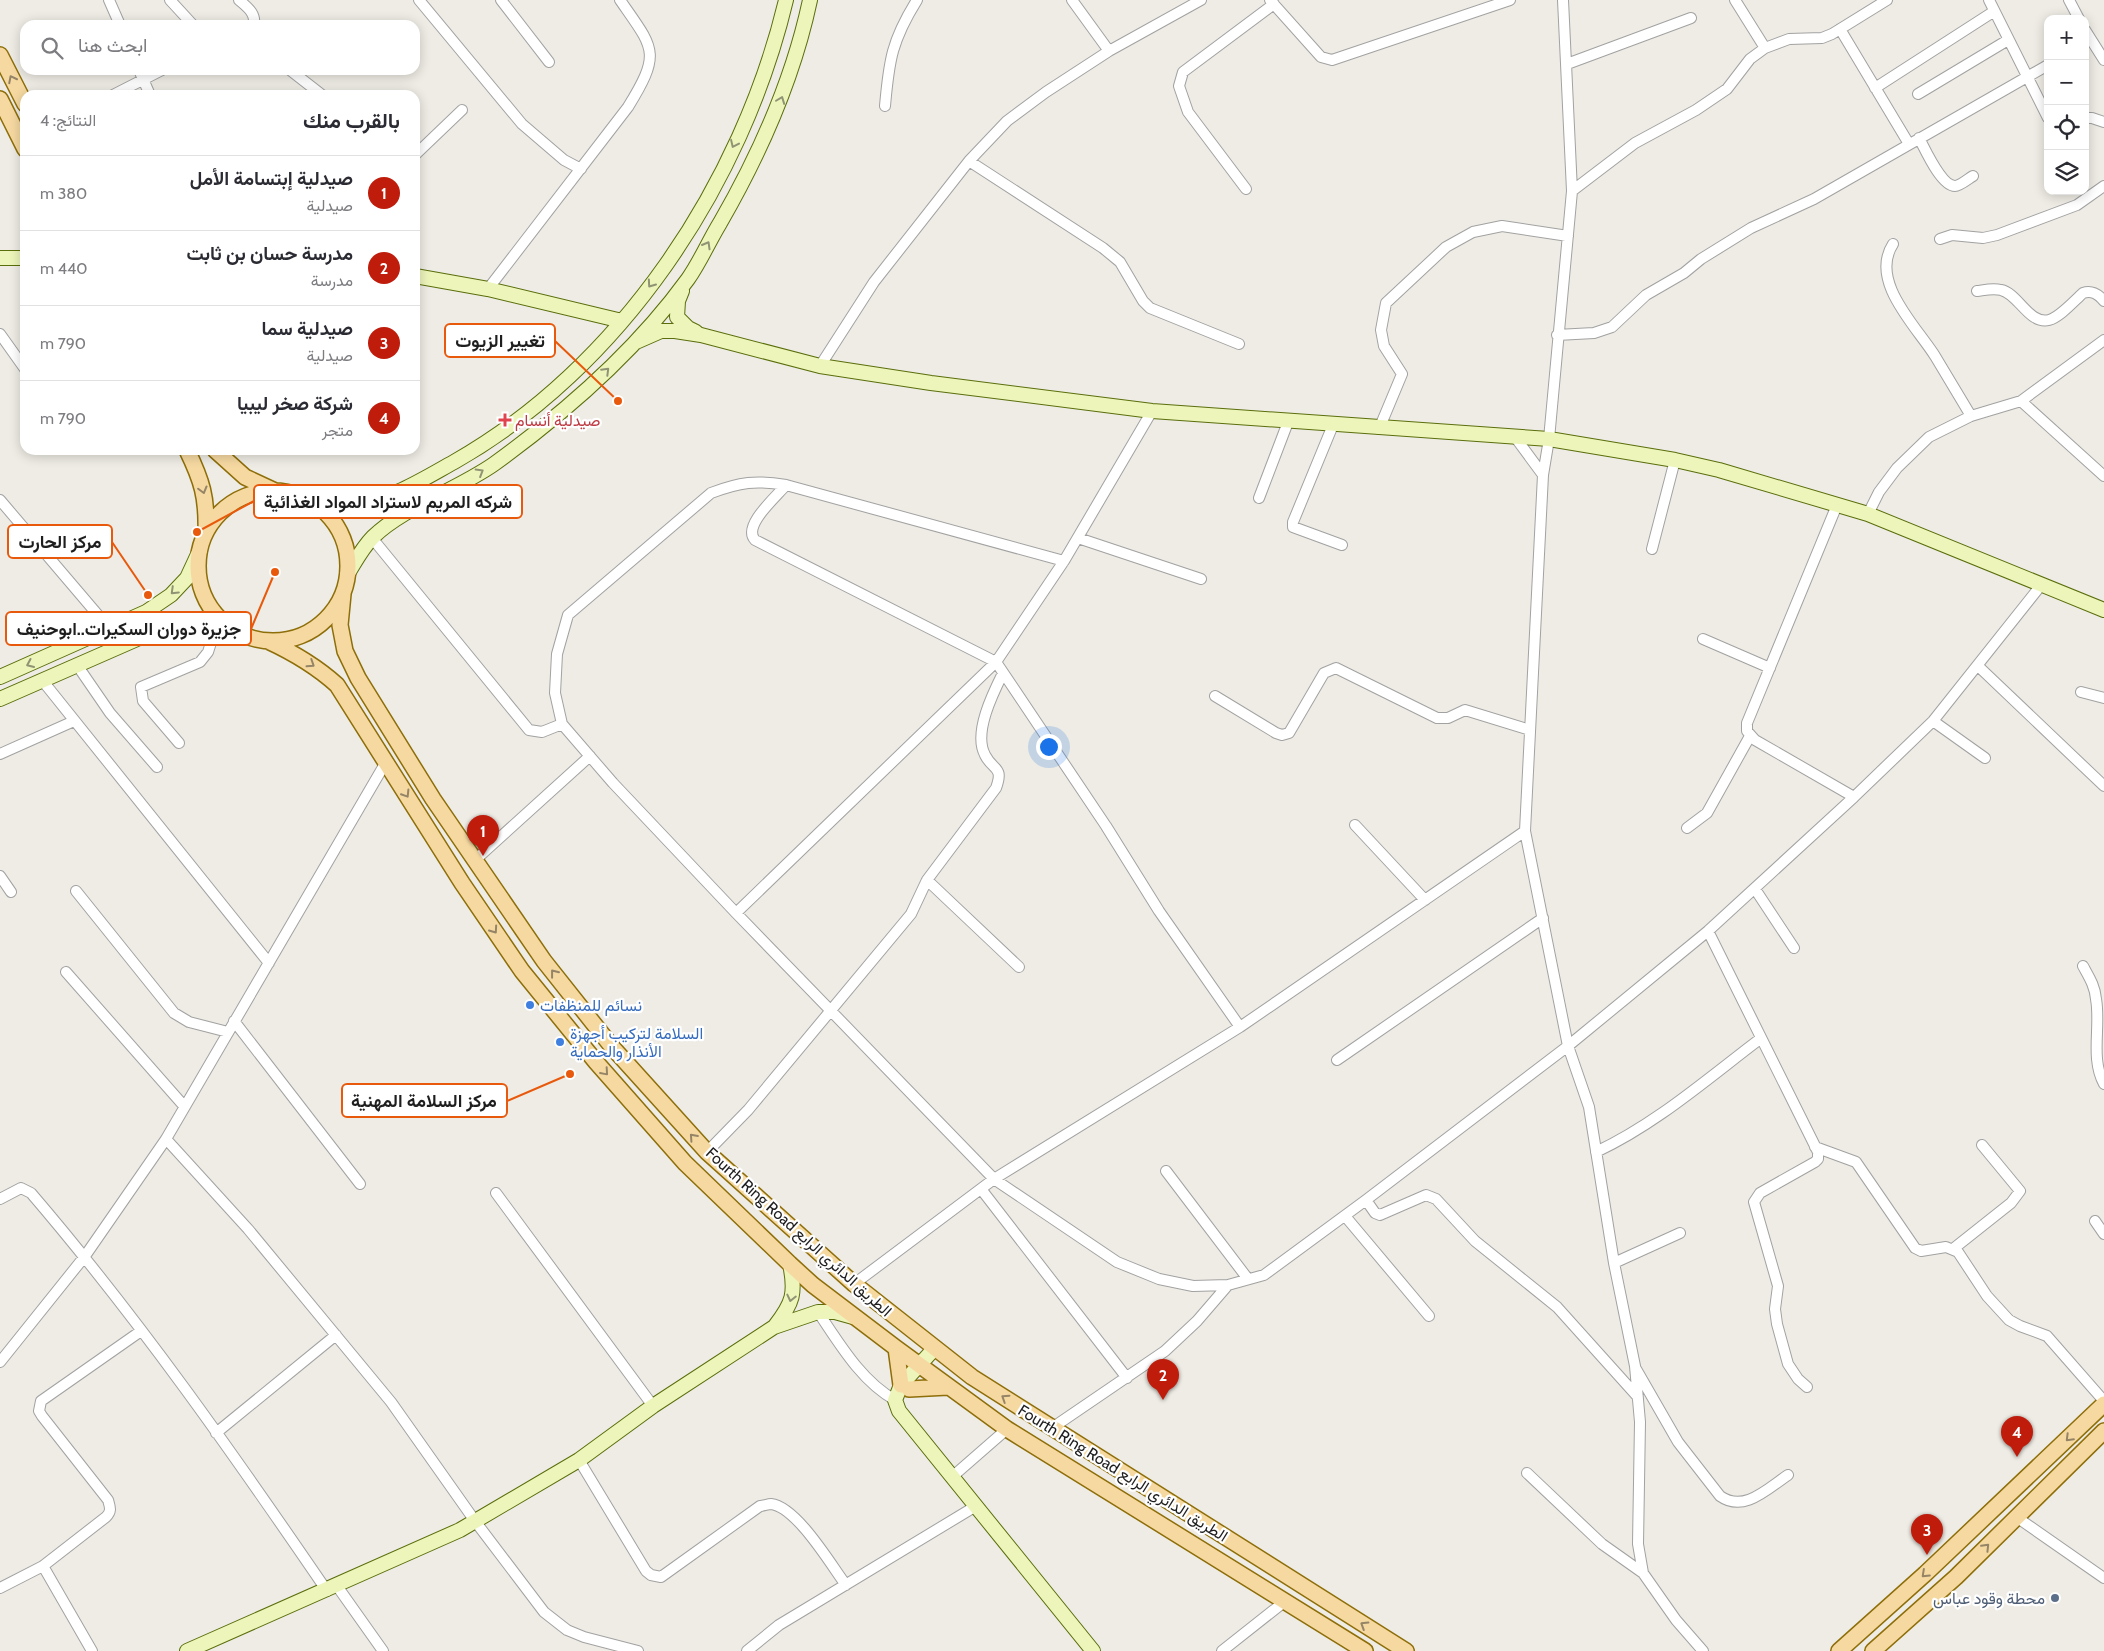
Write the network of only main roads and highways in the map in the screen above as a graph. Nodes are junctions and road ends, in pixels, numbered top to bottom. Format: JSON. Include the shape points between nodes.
{"nodes":[{"id":1,"x":0,"y":55,"type":"edge"},
{"id":2,"x":20,"y":94,"type":"edge"},
{"id":3,"x":0,"y":99,"type":"edge"},
{"id":4,"x":20,"y":140,"type":"edge"},
{"id":5,"x":190,"y":455,"type":"edge"},
{"id":6,"x":221,"y":455,"type":"edge"},
{"id":7,"x":277,"y":491,"type":"junction"},
{"id":8,"x":206,"y":534,"type":"junction"},
{"id":9,"x":342,"y":594,"type":"junction"},
{"id":10,"x":268,"y":641,"type":"junction"},
{"id":11,"x":896,"y":1348,"type":"junction"},
{"id":12,"x":948,"y":1387,"type":"junction"},
{"id":13,"x":2104,"y":1403,"type":"edge"},
{"id":14,"x":2104,"y":1431,"type":"edge"},
{"id":15,"x":1365,"y":1651,"type":"edge"},
{"id":16,"x":1406,"y":1651,"type":"edge"},
{"id":17,"x":1839,"y":1651,"type":"edge"},
{"id":18,"x":1873,"y":1651,"type":"edge"}],
"edges":[{"from":2,"to":1,"type":"main road","one_way":true},
{"from":3,"to":4,"type":"main road"},
{"from":5,"to":8,"type":"main road","one_way":true,"via":[[200,476],[207,504]]},
{"from":6,"to":7,"type":"main road","via":[[245,477]]},
{"from":7,"to":8,"type":"main road","via":[[259,492],[228,507]]},
{"from":7,"to":9,"type":"main road","via":[[301,497],[322,510],[338,528],[348,559]]},
{"from":8,"to":10,"type":"main road","via":[[198,569],[205,596],[221,620],[236,631]]},
{"from":9,"to":10,"type":"main road","via":[[334,610],[305,634],[287,640]]},
{"from":16,"to":9,"type":"main road","name":"Fourth Ring Road الطريق الدائري الرابع","one_way":true,"via":[[1052,1428],[938,1352],[854,1284],[708,1152],[613,1048],[544,961],[474,860],[358,678],[346,652],[340,625]]},
{"from":10,"to":11,"type":"main road","one_way":true,"via":[[312,664],[337,685],[462,884],[522,971],[685,1163],[790,1264]]},
{"from":11,"to":12,"type":"main road"},
{"from":11,"to":12,"type":"main road","via":[[901,1392]]},
{"from":12,"to":15,"type":"main road","via":[[1007,1429]]},
{"from":13,"to":17,"type":"main road","one_way":true,"via":[[1925,1574]]},
{"from":18,"to":14,"type":"main road","one_way":true,"via":[[1951,1582]]}]}
